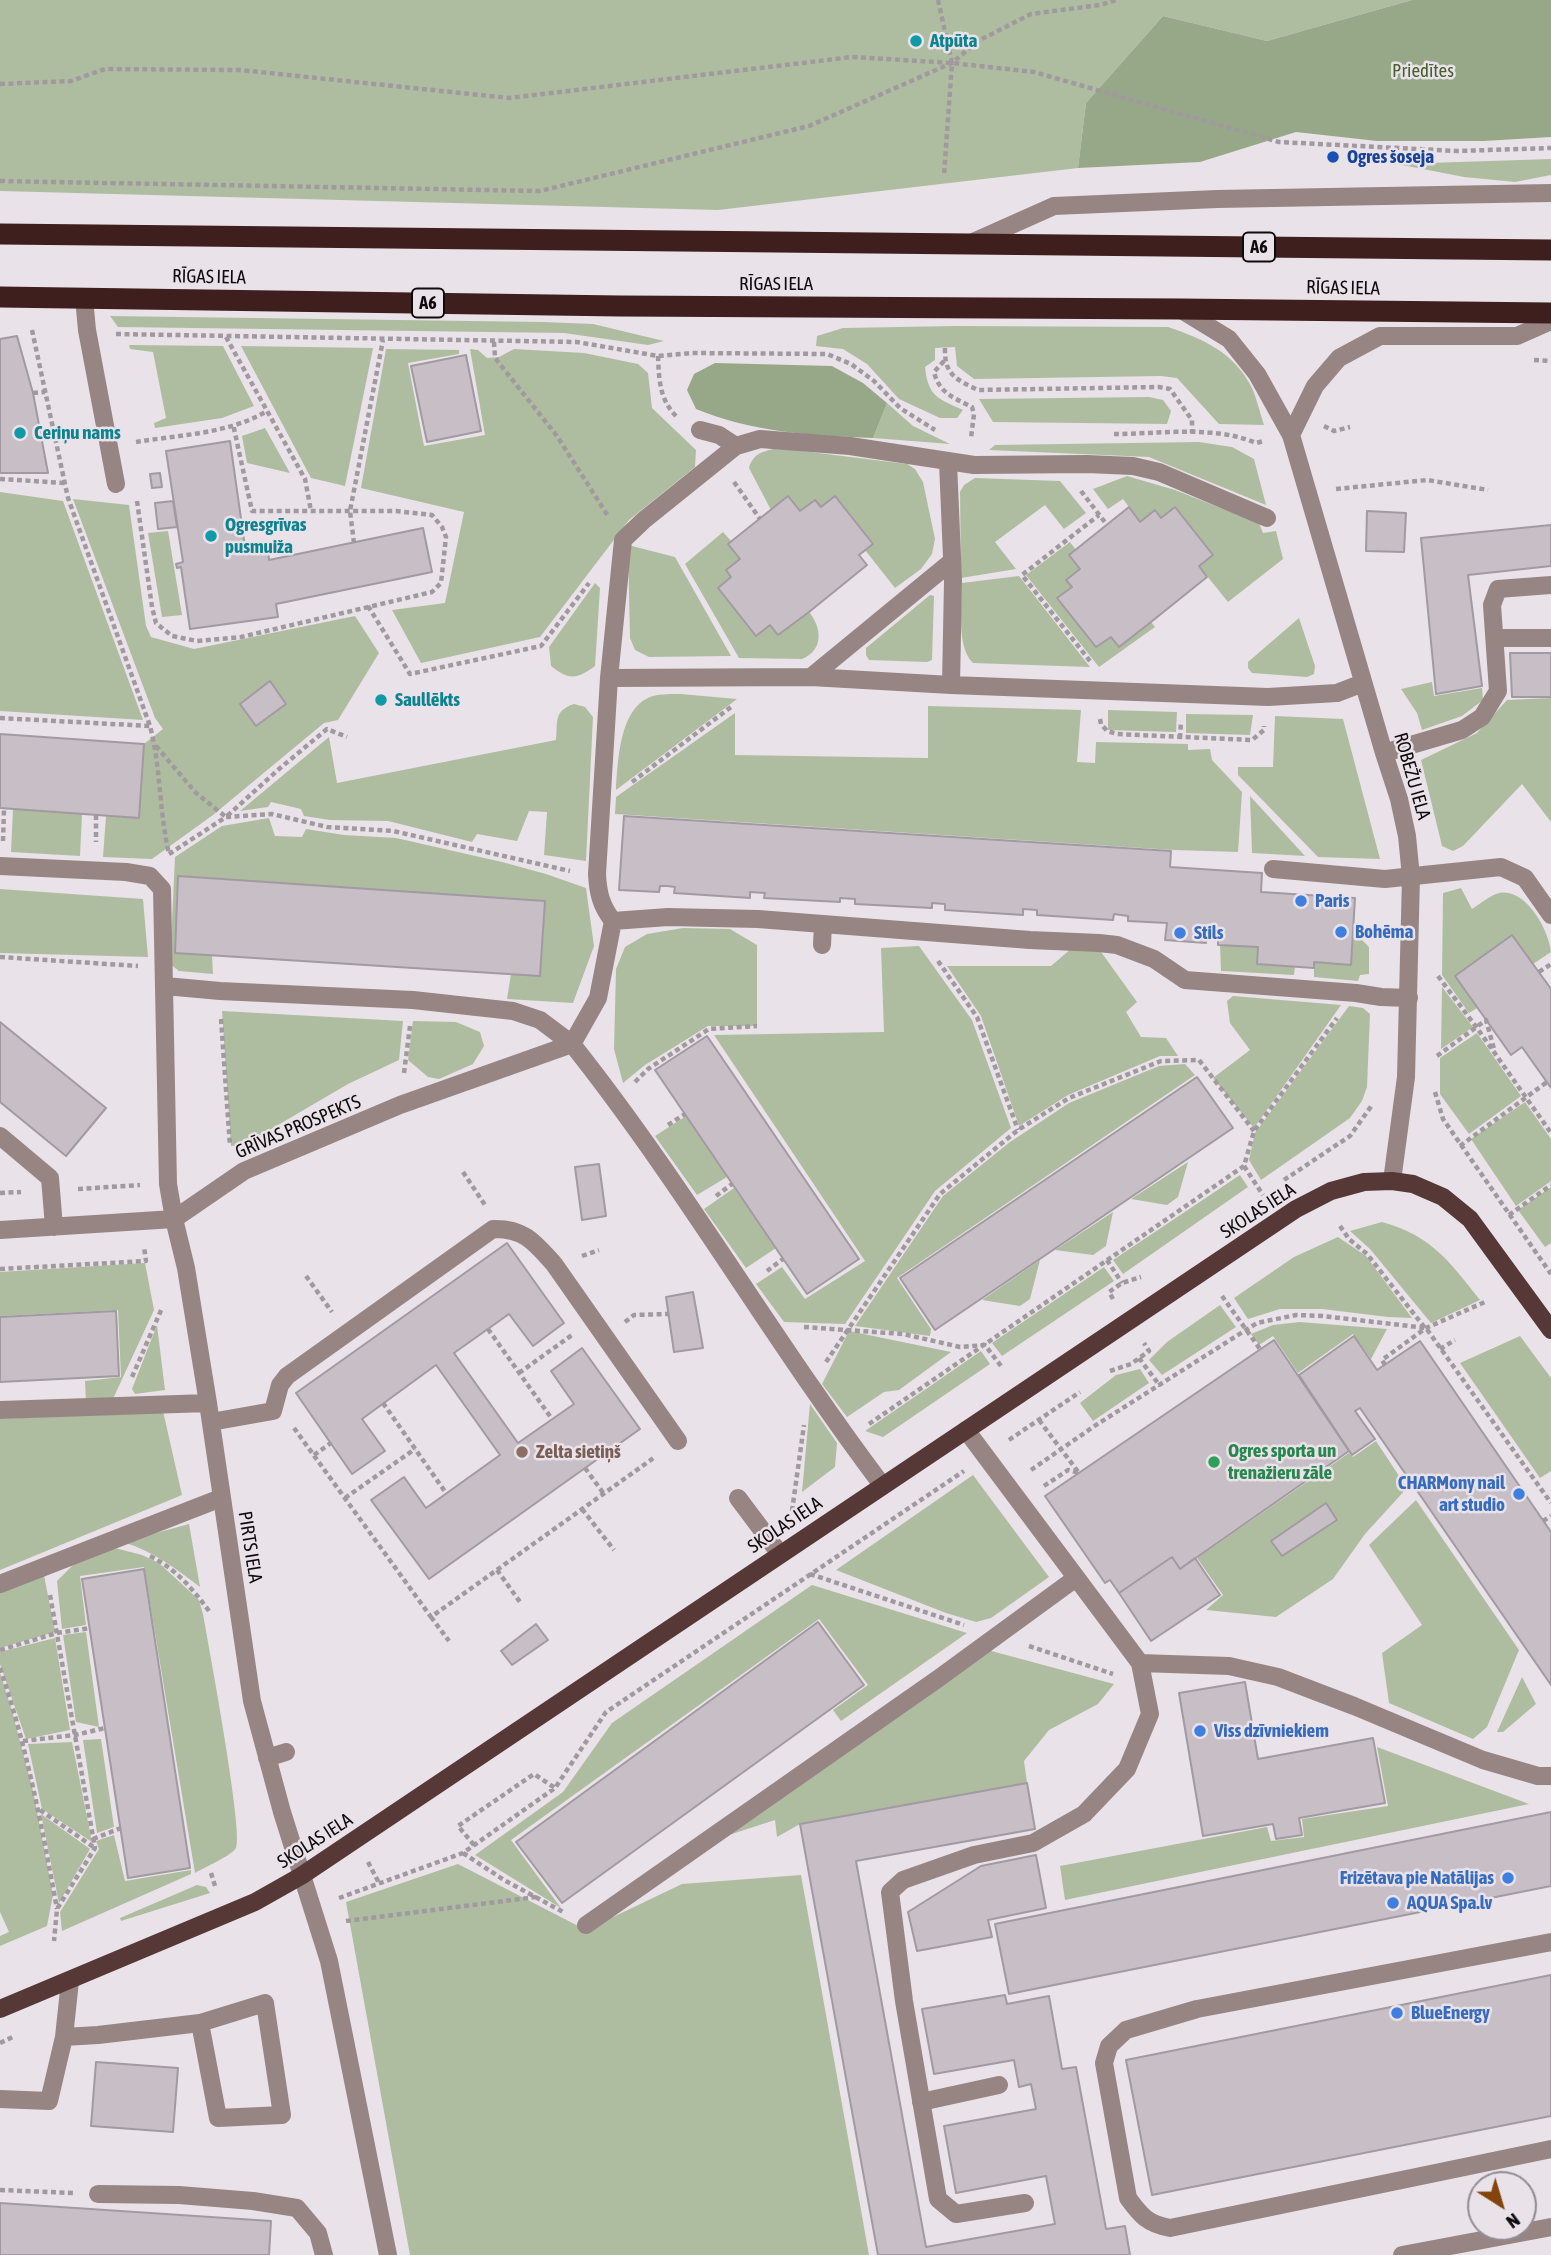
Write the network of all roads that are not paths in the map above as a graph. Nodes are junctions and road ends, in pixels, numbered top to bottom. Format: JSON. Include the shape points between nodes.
{"nodes":[{"id":1,"x":1551,"y":193,"type":"edge"},
{"id":2,"x":0,"y":234,"type":"edge"},
{"id":3,"x":967,"y":245,"type":"junction"},
{"id":4,"x":1551,"y":250,"type":"edge"},
{"id":5,"x":0,"y":297,"type":"edge"},
{"id":6,"x":84,"y":298,"type":"junction"},
{"id":7,"x":1180,"y":309,"type":"junction"},
{"id":8,"x":1551,"y":313,"type":"edge"},
{"id":9,"x":1551,"y":321,"type":"edge"},
{"id":10,"x":700,"y":430,"type":"road end"},
{"id":11,"x":1291,"y":435,"type":"junction"},
{"id":12,"x":736,"y":446,"type":"junction"},
{"id":13,"x":948,"y":462,"type":"junction"},
{"id":14,"x":116,"y":484,"type":"road end"},
{"id":15,"x":1267,"y":518,"type":"dead end"},
{"id":16,"x":951,"y":562,"type":"junction"},
{"id":17,"x":1551,"y":585,"type":"edge"},
{"id":18,"x":1496,"y":638,"type":"junction"},
{"id":19,"x":1551,"y":638,"type":"edge"},
{"id":20,"x":811,"y":677,"type":"junction"},
{"id":21,"x":608,"y":678,"type":"junction"},
{"id":22,"x":1363,"y":683,"type":"junction"},
{"id":23,"x":951,"y":685,"type":"junction"},
{"id":24,"x":1384,"y":753,"type":"junction"},
{"id":25,"x":0,"y":866,"type":"edge"},
{"id":26,"x":1273,"y":869,"type":"dead end"},
{"id":27,"x":1411,"y":877,"type":"junction"},
{"id":28,"x":1551,"y":915,"type":"edge"},
{"id":29,"x":613,"y":921,"type":"junction"},
{"id":30,"x":823,"y":924,"type":"junction"},
{"id":31,"x":822,"y":945,"type":"dead end"},
{"id":32,"x":164,"y":977,"type":"junction"},
{"id":33,"x":1409,"y":998,"type":"junction"},
{"id":34,"x":572,"y":1044,"type":"junction"},
{"id":35,"x":0,"y":1136,"type":"edge"},
{"id":36,"x":1392,"y":1181,"type":"junction"},
{"id":37,"x":174,"y":1219,"type":"junction"},
{"id":38,"x":54,"y":1227,"type":"junction"},
{"id":39,"x":0,"y":1230,"type":"edge"},
{"id":40,"x":1551,"y":1330,"type":"edge"},
{"id":41,"x":208,"y":1403,"type":"junction"},
{"id":42,"x":0,"y":1410,"type":"edge"},
{"id":43,"x":211,"y":1422,"type":"junction"},
{"id":44,"x":966,"y":1430,"type":"junction"},
{"id":45,"x":678,"y":1441,"type":"road end"},
{"id":46,"x":882,"y":1485,"type":"junction"},
{"id":47,"x":221,"y":1498,"type":"junction"},
{"id":48,"x":738,"y":1498,"type":"dead end"},
{"id":49,"x":780,"y":1554,"type":"junction"},
{"id":50,"x":1076,"y":1578,"type":"junction"},
{"id":51,"x":0,"y":1584,"type":"edge"},
{"id":52,"x":1140,"y":1663,"type":"junction"},
{"id":53,"x":286,"y":1752,"type":"dead end"},
{"id":54,"x":267,"y":1758,"type":"junction"},
{"id":55,"x":1551,"y":1776,"type":"edge"},
{"id":56,"x":302,"y":1877,"type":"junction"},
{"id":57,"x":586,"y":1925,"type":"road end"},
{"id":58,"x":1551,"y":1942,"type":"edge"},
{"id":59,"x":70,"y":1981,"type":"junction"},
{"id":60,"x":0,"y":2009,"type":"edge"},
{"id":61,"x":200,"y":2023,"type":"junction"},
{"id":62,"x":64,"y":2037,"type":"junction"},
{"id":63,"x":999,"y":2085,"type":"dead end"},
{"id":64,"x":0,"y":2099,"type":"edge"},
{"id":65,"x":921,"y":2102,"type":"junction"},
{"id":66,"x":1551,"y":2149,"type":"edge"},
{"id":67,"x":99,"y":2194,"type":"road end"},
{"id":68,"x":1025,"y":2203,"type":"dead end"},
{"id":69,"x":1551,"y":2227,"type":"edge"},
{"id":70,"x":324,"y":2255,"type":"edge"},
{"id":71,"x":388,"y":2255,"type":"edge"},
{"id":72,"x":1402,"y":2255,"type":"edge"}],
"edges":[{"from":1,"to":3,"type":"street","via":[[1217,198],[1054,206]]},
{"from":2,"to":3,"type":"highway","name":"RĪGAS IELA","number":"A6"},
{"from":3,"to":4,"type":"highway","name":"RĪGAS IELA","number":"A6"},
{"from":5,"to":6,"type":"highway","name":"RĪGAS IELA","number":"A6"},
{"from":6,"to":7,"type":"highway","name":"RĪGAS IELA","number":"A6"},
{"from":6,"to":14,"type":"street"},
{"from":7,"to":8,"type":"highway","name":"RĪGAS IELA","number":"A6"},
{"from":7,"to":11,"type":"street","name":"ROBEŽU IELA","via":[[1229,339],[1257,374]]},
{"from":9,"to":11,"type":"street","via":[[1517,336],[1380,335],[1339,358],[1314,386]]},
{"from":10,"to":12,"type":"street"},
{"from":11,"to":22,"type":"street","name":"ROBEŽU IELA"},
{"from":12,"to":13,"type":"street","via":[[760,439],[850,446]]},
{"from":12,"to":21,"type":"street","via":[[623,540]]},
{"from":13,"to":15,"type":"street","via":[[1133,466],[1160,472]]},
{"from":13,"to":16,"type":"street"},
{"from":16,"to":20,"type":"street"},
{"from":16,"to":23,"type":"street"},
{"from":17,"to":18,"type":"street","via":[[1498,589],[1492,605]]},
{"from":18,"to":19,"type":"street"},
{"from":18,"to":24,"type":"street","via":[[1498,691],[1482,717],[1462,730]]},
{"from":20,"to":21,"type":"street"},
{"from":20,"to":23,"type":"street"},
{"from":21,"to":29,"type":"street","via":[[597,892]]},
{"from":22,"to":23,"type":"street","via":[[1338,693],[1268,697]]},
{"from":22,"to":24,"type":"street","name":"ROBEŽU IELA"},
{"from":24,"to":27,"type":"street","name":"ROBEŽU IELA","via":[[1399,799]]},
{"from":25,"to":32,"type":"street","name":"PIRTS IELA","via":[[150,876],[162,890]]},
{"from":26,"to":27,"type":"street","via":[[1385,879]]},
{"from":27,"to":28,"type":"street","via":[[1501,867],[1525,878]]},
{"from":27,"to":33,"type":"street","name":"ROBEŽU IELA"},
{"from":29,"to":30,"type":"street","via":[[668,917]]},
{"from":29,"to":34,"type":"street","via":[[598,998]]},
{"from":30,"to":31,"type":"street"},
{"from":30,"to":33,"type":"street","via":[[1117,946],[1154,959],[1185,979]]},
{"from":32,"to":34,"type":"street","via":[[220,991],[414,1000],[513,1011],[540,1020]]},
{"from":32,"to":37,"type":"street","name":"PIRTS IELA","via":[[168,1184]]},
{"from":33,"to":36,"type":"street","name":"ROBEŽU IELA","via":[[1406,1077]]},
{"from":34,"to":37,"type":"street","name":"GRĪVAS PROSPEKTS","via":[[400,1105],[244,1171]]},
{"from":34,"to":46,"type":"street","via":[[616,1100]]},
{"from":35,"to":38,"type":"street","via":[[50,1178]]},
{"from":36,"to":40,"type":"main road","name":"SKOLAS IELA","via":[[1443,1197],[1470,1219]]},
{"from":36,"to":44,"type":"main road","name":"SKOLAS IELA","via":[[1364,1182],[1331,1191],[1296,1209]]},
{"from":37,"to":38,"type":"street"},
{"from":37,"to":41,"type":"street","name":"PIRTS IELA"},
{"from":38,"to":39,"type":"street"},
{"from":41,"to":42,"type":"street"},
{"from":41,"to":43,"type":"street","name":"PIRTS IELA"},
{"from":43,"to":45,"type":"street","via":[[273,1411],[286,1376],[493,1229],[507,1229],[531,1239],[554,1264]]},
{"from":43,"to":47,"type":"street","name":"PIRTS IELA"},
{"from":44,"to":46,"type":"main road","name":"SKOLAS IELA"},
{"from":44,"to":50,"type":"street"},
{"from":46,"to":49,"type":"main road","name":"SKOLAS IELA"},
{"from":47,"to":51,"type":"street"},
{"from":47,"to":54,"type":"street","name":"PIRTS IELA","via":[[252,1701]]},
{"from":48,"to":49,"type":"street"},
{"from":49,"to":56,"type":"main road","name":"SKOLAS IELA"},
{"from":50,"to":52,"type":"street"},
{"from":50,"to":57,"type":"street"},
{"from":52,"to":55,"type":"street","via":[[1229,1666],[1278,1677],[1483,1760]]},
{"from":52,"to":65,"type":"street","via":[[1150,1714],[1127,1769],[1084,1814],[1033,1843],[974,1855],[902,1880],[890,1892]]},
{"from":53,"to":54,"type":"street"},
{"from":54,"to":56,"type":"street","name":"PIRTS IELA"},
{"from":56,"to":59,"type":"main road","name":"SKOLAS IELA","via":[[255,1902]]},
{"from":56,"to":71,"type":"street","name":"PIRTS IELA","via":[[329,1961]]},
{"from":58,"to":66,"type":"street","via":[[1185,2013],[1126,2030],[1108,2046],[1104,2063],[1128,2198],[1154,2225],[1170,2228]]},
{"from":59,"to":60,"type":"main road","name":"SKOLAS IELA"},
{"from":59,"to":62,"type":"street"},
{"from":61,"to":61,"type":"street","via":[[218,2118],[282,2115],[265,2003]]},
{"from":61,"to":62,"type":"street"},
{"from":62,"to":64,"type":"street","via":[[49,2101]]},
{"from":63,"to":65,"type":"street"},
{"from":65,"to":68,"type":"street","via":[[938,2199],[956,2214]]},
{"from":67,"to":70,"type":"street","via":[[203,2197],[297,2208],[318,2232]]},
{"from":69,"to":72,"type":"street"}]}
